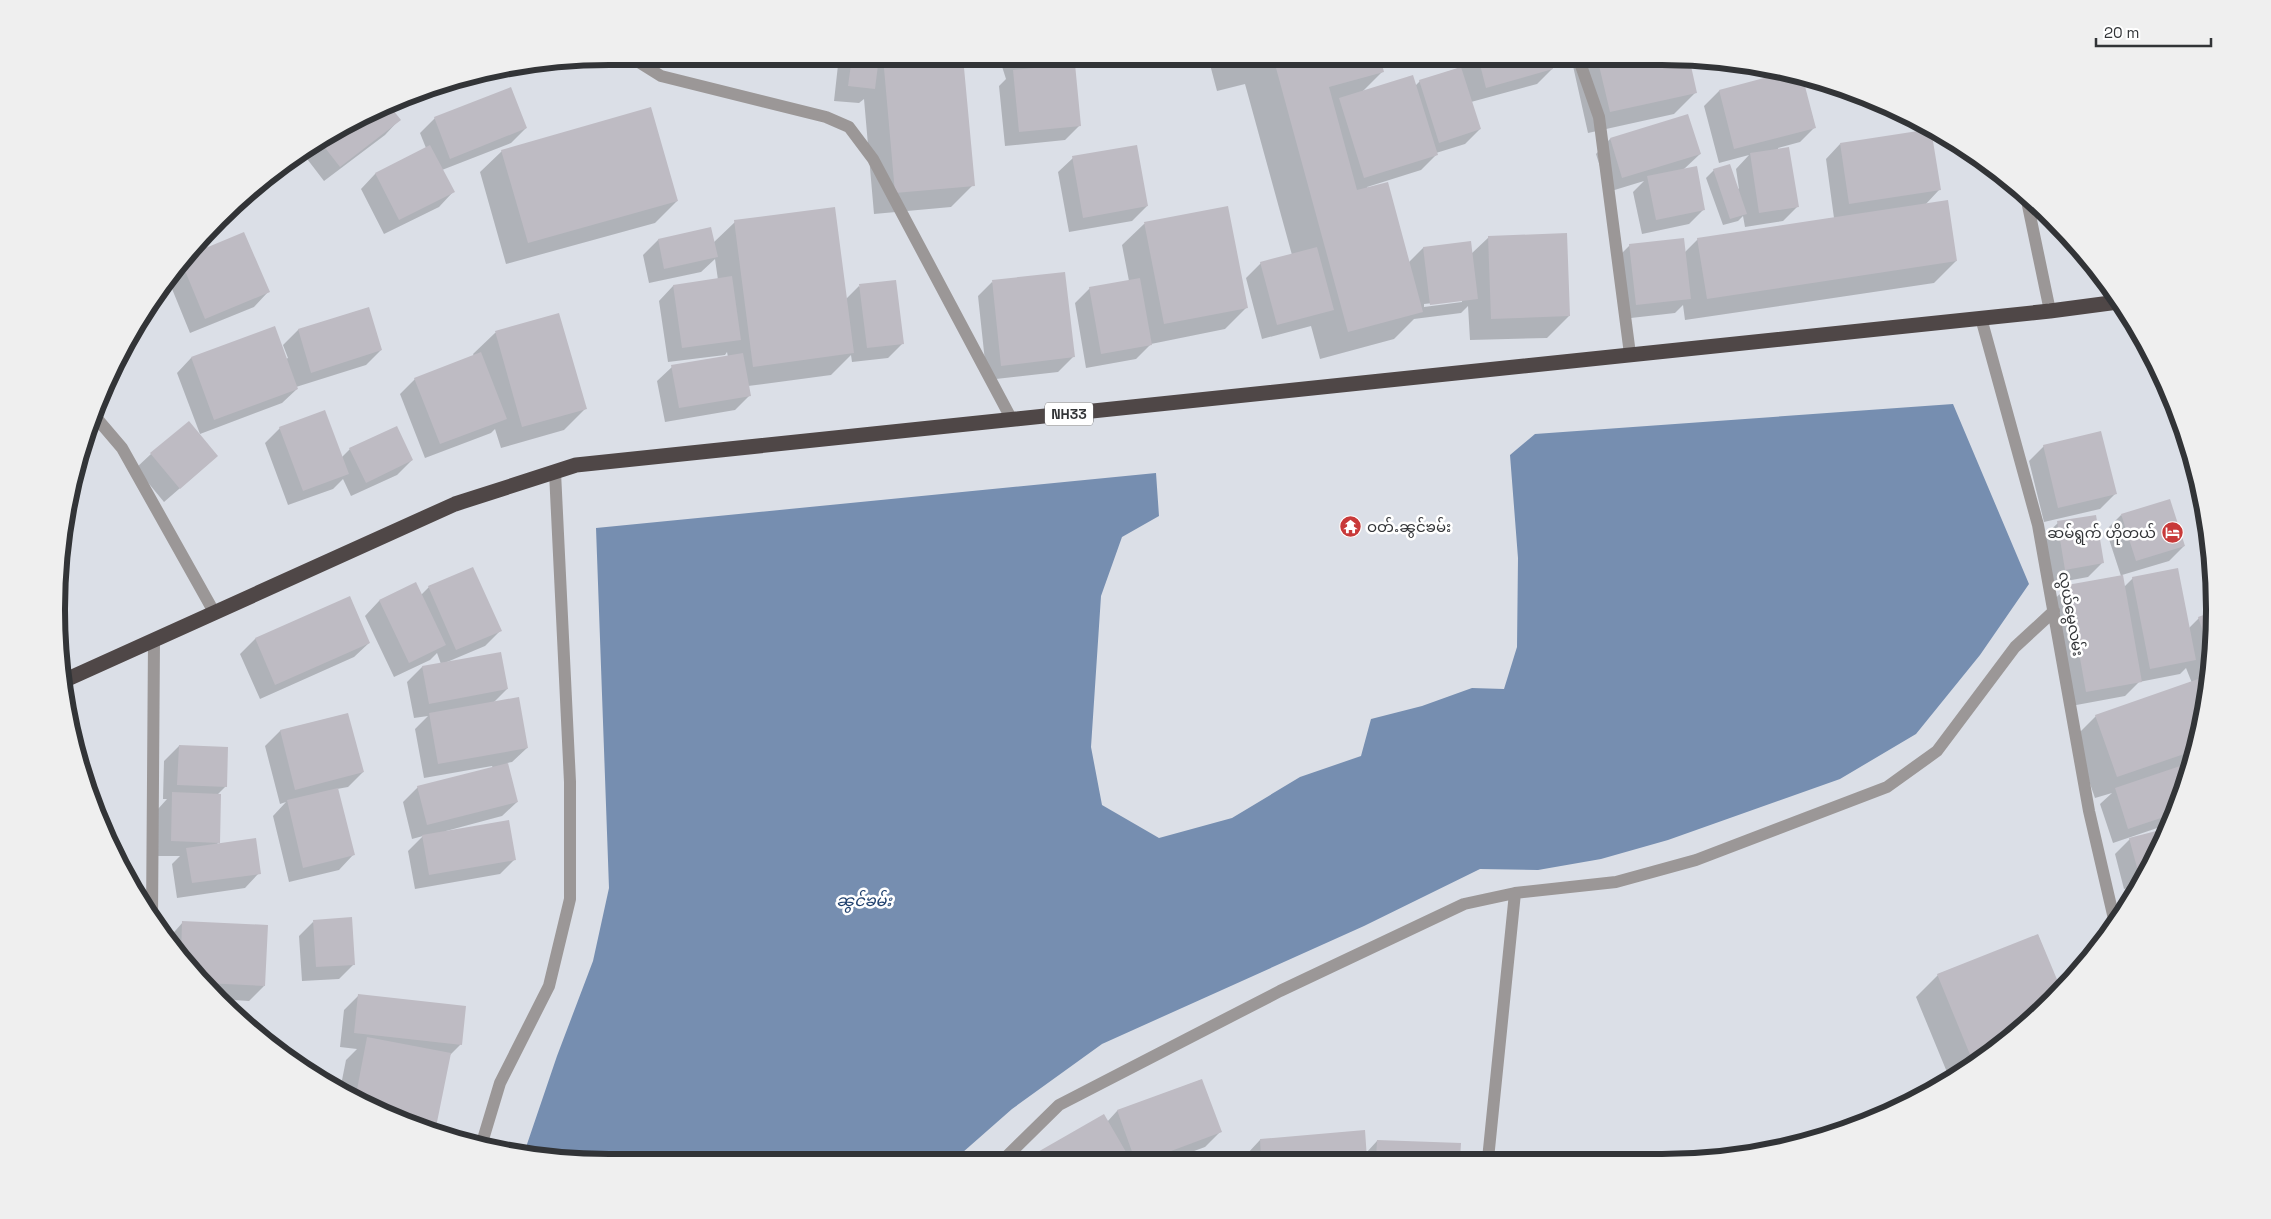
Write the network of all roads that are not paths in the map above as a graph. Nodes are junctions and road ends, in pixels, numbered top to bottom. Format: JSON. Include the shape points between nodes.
{"nodes":[{"id":1,"x":643,"y":65,"type":"edge"},
{"id":2,"x":1581,"y":65,"type":"edge"},
{"id":3,"x":2028,"y":207,"type":"edge"},
{"id":4,"x":2111,"y":303,"type":"edge"},
{"id":5,"x":2050,"y":310,"type":"junction"},
{"id":6,"x":1981,"y":318,"type":"junction"},
{"id":7,"x":1630,"y":354,"type":"junction"},
{"id":8,"x":1012,"y":420,"type":"junction"},
{"id":9,"x":99,"y":421,"type":"edge"},
{"id":10,"x":555,"y":472,"type":"junction"},
{"id":11,"x":2054,"y":611,"type":"junction"},
{"id":12,"x":214,"y":612,"type":"junction"},
{"id":13,"x":154,"y":640,"type":"junction"},
{"id":14,"x":70,"y":678,"type":"edge"},
{"id":15,"x":1515,"y":893,"type":"junction"},
{"id":16,"x":152,"y":904,"type":"edge"},
{"id":17,"x":2113,"y":914,"type":"edge"},
{"id":18,"x":483,"y":1139,"type":"edge"},
{"id":19,"x":1010,"y":1154,"type":"edge"},
{"id":20,"x":1489,"y":1154,"type":"edge"}],
"edges":[{"from":1,"to":8,"type":"street","via":[[661,76],[826,117],[850,127],[873,159]]},
{"from":2,"to":7,"type":"street","via":[[1599,117]]},
{"from":3,"to":5,"type":"street"},
{"from":4,"to":5,"type":"highway","number":"NH33"},
{"from":5,"to":6,"type":"highway","number":"NH33"},
{"from":6,"to":7,"type":"highway","number":"NH33"},
{"from":6,"to":11,"type":"street","name":"လွယ်မွေလမ်း","via":[[2038,524]]},
{"from":7,"to":8,"type":"highway","number":"NH33"},
{"from":8,"to":10,"type":"highway","number":"NH33","via":[[576,466]]},
{"from":9,"to":12,"type":"street","via":[[122,448]]},
{"from":10,"to":12,"type":"highway","number":"NH33","via":[[455,504]]},
{"from":10,"to":18,"type":"street","via":[[570,782],[570,899],[549,986],[500,1083]]},
{"from":11,"to":15,"type":"street","via":[[2016,647],[1937,751],[1886,787],[1696,860],[1616,882]]},
{"from":11,"to":17,"type":"street","name":"လွယ်မွေလမ်း","via":[[2088,811]]},
{"from":12,"to":13,"type":"highway","number":"NH33"},
{"from":13,"to":14,"type":"highway","number":"NH33"},
{"from":13,"to":16,"type":"street"},
{"from":15,"to":19,"type":"street","via":[[1455,908],[1280,991],[1059,1105]]},
{"from":15,"to":20,"type":"street"}]}
